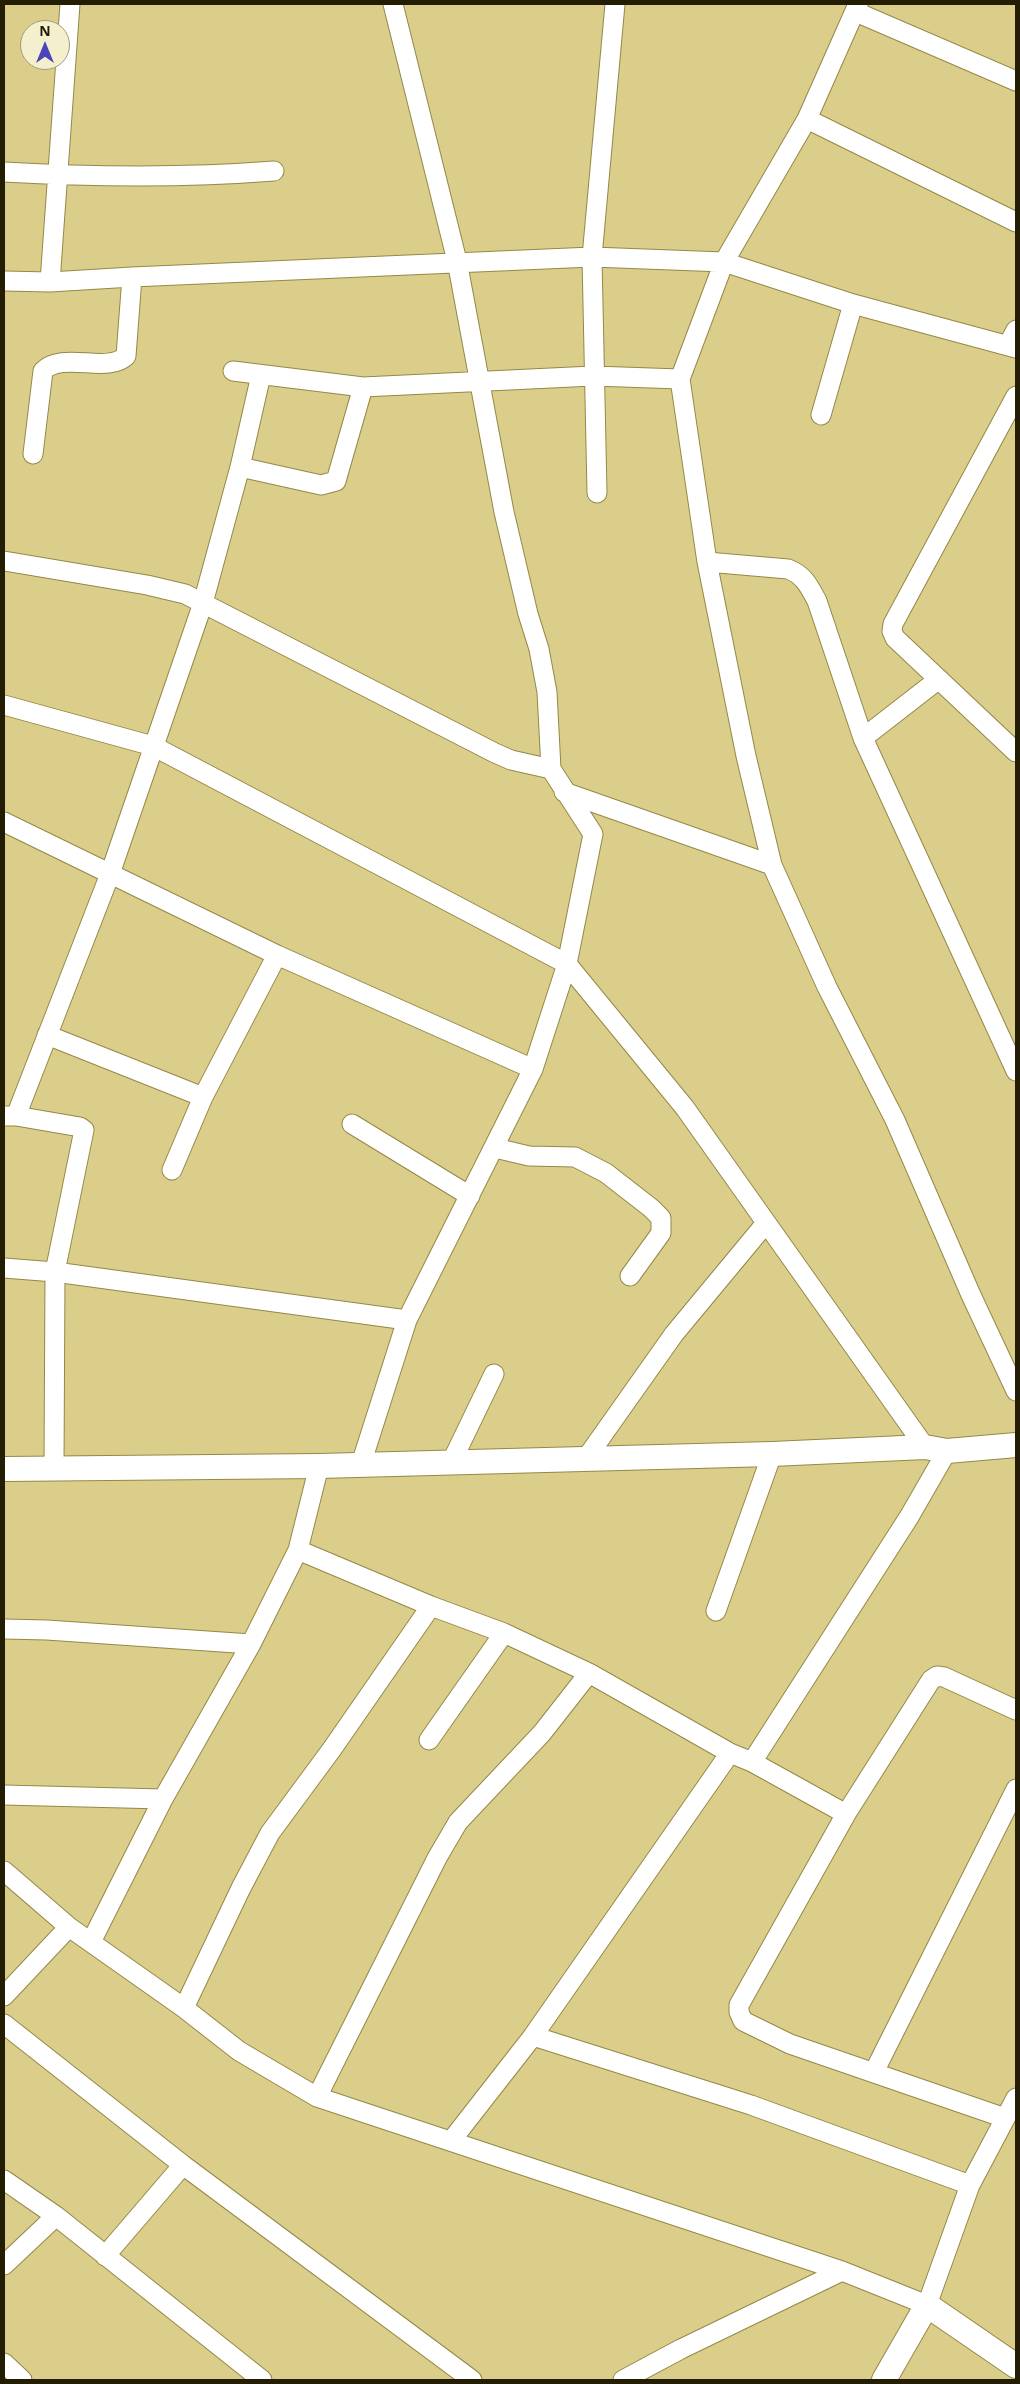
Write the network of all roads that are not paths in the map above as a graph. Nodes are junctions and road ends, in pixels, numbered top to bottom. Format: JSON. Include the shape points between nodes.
{"nodes":[{"id":1,"x":70,"y":4,"type":"edge"},
{"id":2,"x":393,"y":4,"type":"edge"},
{"id":3,"x":615,"y":4,"type":"edge"},
{"id":4,"x":855,"y":6,"type":"edge"},
{"id":5,"x":1016,"y":81,"type":"edge"},
{"id":6,"x":807,"y":119,"type":"junction"},
{"id":7,"x":274,"y":170,"type":"dead end"},
{"id":8,"x":4,"y":172,"type":"edge"},
{"id":9,"x":58,"y":175,"type":"junction"},
{"id":10,"x":1016,"y":222,"type":"edge"},
{"id":11,"x":592,"y":257,"type":"junction"},
{"id":12,"x":457,"y":262,"type":"junction"},
{"id":13,"x":724,"y":262,"type":"junction"},
{"id":14,"x":132,"y":277,"type":"junction"},
{"id":15,"x":4,"y":281,"type":"edge"},
{"id":16,"x":50,"y":282,"type":"junction"},
{"id":17,"x":853,"y":304,"type":"junction"},
{"id":18,"x":1013,"y":341,"type":"edge"},
{"id":19,"x":233,"y":371,"type":"dead end"},
{"id":20,"x":261,"y":375,"type":"junction"},
{"id":21,"x":593,"y":376,"type":"junction"},
{"id":22,"x":680,"y":379,"type":"junction"},
{"id":23,"x":478,"y":381,"type":"junction"},
{"id":24,"x":363,"y":387,"type":"junction"},
{"id":25,"x":1016,"y":396,"type":"edge"},
{"id":26,"x":821,"y":415,"type":"dead end"},
{"id":27,"x":33,"y":454,"type":"dead end"},
{"id":28,"x":240,"y":467,"type":"junction"},
{"id":29,"x":597,"y":493,"type":"dead end"},
{"id":30,"x":4,"y":561,"type":"edge"},
{"id":31,"x":707,"y":562,"type":"junction"},
{"id":32,"x":203,"y":603,"type":"junction"},
{"id":33,"x":939,"y":680,"type":"junction"},
{"id":34,"x":4,"y":705,"type":"edge"},
{"id":35,"x":863,"y":738,"type":"junction"},
{"id":36,"x":1014,"y":744,"type":"edge"},
{"id":37,"x":153,"y":746,"type":"junction"},
{"id":38,"x":551,"y":769,"type":"junction"},
{"id":39,"x":564,"y":792,"type":"junction"},
{"id":40,"x":4,"y":822,"type":"edge"},
{"id":41,"x":772,"y":865,"type":"junction"},
{"id":42,"x":110,"y":874,"type":"junction"},
{"id":43,"x":277,"y":955,"type":"junction"},
{"id":44,"x":567,"y":964,"type":"junction"},
{"id":45,"x":47,"y":1035,"type":"junction"},
{"id":46,"x":532,"y":1069,"type":"junction"},
{"id":47,"x":1016,"y":1071,"type":"edge"},
{"id":48,"x":203,"y":1097,"type":"junction"},
{"id":49,"x":10,"y":1116,"type":"edge"},
{"id":50,"x":352,"y":1124,"type":"dead end"},
{"id":51,"x":495,"y":1148,"type":"junction"},
{"id":52,"x":172,"y":1170,"type":"dead end"},
{"id":53,"x":470,"y":1196,"type":"junction"},
{"id":54,"x":766,"y":1223,"type":"junction"},
{"id":55,"x":4,"y":1268,"type":"edge"},
{"id":56,"x":55,"y":1272,"type":"junction"},
{"id":57,"x":630,"y":1276,"type":"dead end"},
{"id":58,"x":407,"y":1320,"type":"junction"},
{"id":59,"x":494,"y":1374,"type":"dead end"},
{"id":60,"x":1016,"y":1391,"type":"edge"},
{"id":61,"x":1016,"y":1445,"type":"edge"},
{"id":62,"x":936,"y":1449,"type":"junction"},
{"id":63,"x":772,"y":1454,"type":"junction"},
{"id":64,"x":586,"y":1457,"type":"junction"},
{"id":65,"x":451,"y":1463,"type":"junction"},
{"id":66,"x":361,"y":1464,"type":"junction"},
{"id":67,"x":319,"y":1466,"type":"junction"},
{"id":68,"x":54,"y":1467,"type":"junction"},
{"id":69,"x":4,"y":1469,"type":"edge"},
{"id":70,"x":298,"y":1550,"type":"junction"},
{"id":71,"x":431,"y":1606,"type":"junction"},
{"id":72,"x":716,"y":1611,"type":"dead end"},
{"id":73,"x":4,"y":1629,"type":"edge"},
{"id":74,"x":504,"y":1633,"type":"junction"},
{"id":75,"x":251,"y":1644,"type":"junction"},
{"id":76,"x":589,"y":1673,"type":"junction"},
{"id":77,"x":1016,"y":1710,"type":"edge"},
{"id":78,"x":429,"y":1740,"type":"dead end"},
{"id":79,"x":730,"y":1753,"type":"junction"},
{"id":80,"x":752,"y":1762,"type":"junction"},
{"id":81,"x":1016,"y":1790,"type":"edge"},
{"id":82,"x":4,"y":1795,"type":"edge"},
{"id":83,"x":163,"y":1799,"type":"junction"},
{"id":84,"x":846,"y":1814,"type":"junction"},
{"id":85,"x":4,"y":1871,"type":"edge"},
{"id":86,"x":69,"y":1926,"type":"junction"},
{"id":87,"x":91,"y":1942,"type":"junction"},
{"id":88,"x":4,"y":1996,"type":"edge"},
{"id":89,"x":184,"y":2008,"type":"junction"},
{"id":90,"x":4,"y":2024,"type":"edge"},
{"id":91,"x":533,"y":2036,"type":"junction"},
{"id":92,"x":874,"y":2072,"type":"junction"},
{"id":93,"x":317,"y":2097,"type":"junction"},
{"id":94,"x":1016,"y":2098,"type":"edge"},
{"id":95,"x":1004,"y":2118,"type":"junction"},
{"id":96,"x":451,"y":2141,"type":"junction"},
{"id":97,"x":183,"y":2165,"type":"junction"},
{"id":98,"x":4,"y":2180,"type":"edge"},
{"id":99,"x":970,"y":2185,"type":"junction"},
{"id":100,"x":56,"y":2216,"type":"junction"},
{"id":101,"x":105,"y":2256,"type":"junction"},
{"id":102,"x":4,"y":2265,"type":"edge"},
{"id":103,"x":842,"y":2271,"type":"junction"},
{"id":104,"x":927,"y":2305,"type":"junction"},
{"id":105,"x":4,"y":2363,"type":"edge"},
{"id":106,"x":1016,"y":2366,"type":"edge"},
{"id":107,"x":22,"y":2380,"type":"edge"},
{"id":108,"x":262,"y":2380,"type":"edge"},
{"id":109,"x":472,"y":2380,"type":"edge"},
{"id":110,"x":623,"y":2380,"type":"edge"},
{"id":111,"x":884,"y":2380,"type":"edge"}],
"edges":[{"from":1,"to":9,"type":"street"},
{"from":2,"to":12,"type":"street"},
{"from":3,"to":11,"type":"street"},
{"from":4,"to":5,"type":"street"},
{"from":4,"to":6,"type":"street"},
{"from":6,"to":10,"type":"street"},
{"from":6,"to":13,"type":"street"},
{"from":7,"to":9,"type":"street","via":[[208,176]]},
{"from":8,"to":9,"type":"street"},
{"from":9,"to":16,"type":"street"},
{"from":11,"to":12,"type":"street"},
{"from":11,"to":13,"type":"street"},
{"from":11,"to":21,"type":"street"},
{"from":12,"to":14,"type":"street"},
{"from":12,"to":23,"type":"street"},
{"from":13,"to":17,"type":"street"},
{"from":13,"to":22,"type":"street"},
{"from":14,"to":16,"type":"street"},
{"from":14,"to":27,"type":"street","via":[[126,356],[116,362],[53,364],[43,371]]},
{"from":15,"to":16,"type":"street"},
{"from":17,"to":18,"type":"street"},
{"from":17,"to":26,"type":"street"},
{"from":19,"to":20,"type":"street"},
{"from":20,"to":24,"type":"street"},
{"from":20,"to":28,"type":"street"},
{"from":21,"to":22,"type":"street"},
{"from":21,"to":23,"type":"street"},
{"from":21,"to":29,"type":"street"},
{"from":22,"to":31,"type":"street"},
{"from":23,"to":24,"type":"street"},
{"from":23,"to":38,"type":"street","via":[[504,512],[546,683]]},
{"from":24,"to":28,"type":"street","via":[[336,480],[321,485]]},
{"from":25,"to":33,"type":"street","via":[[893,624],[895,638]]},
{"from":28,"to":32,"type":"street"},
{"from":30,"to":32,"type":"street","via":[[147,585],[185,594]]},
{"from":31,"to":35,"type":"street","via":[[788,569],[806,581],[817,601]]},
{"from":31,"to":41,"type":"street","via":[[746,756]]},
{"from":32,"to":37,"type":"street"},
{"from":32,"to":38,"type":"street","via":[[495,753]]},
{"from":33,"to":35,"type":"street"},
{"from":33,"to":36,"type":"street"},
{"from":34,"to":37,"type":"street"},
{"from":35,"to":47,"type":"street"},
{"from":37,"to":42,"type":"street"},
{"from":37,"to":44,"type":"street"},
{"from":38,"to":39,"type":"street"},
{"from":39,"to":41,"type":"street"},
{"from":39,"to":44,"type":"street","via":[[593,834]]},
{"from":40,"to":42,"type":"street"},
{"from":41,"to":60,"type":"street","via":[[827,987],[895,1120]]},
{"from":42,"to":43,"type":"street"},
{"from":42,"to":45,"type":"street"},
{"from":43,"to":46,"type":"street"},
{"from":43,"to":48,"type":"street"},
{"from":44,"to":46,"type":"street"},
{"from":44,"to":54,"type":"street","via":[[685,1108]]},
{"from":45,"to":48,"type":"street"},
{"from":45,"to":49,"type":"street"},
{"from":46,"to":51,"type":"street"},
{"from":48,"to":52,"type":"street"},
{"from":49,"to":56,"type":"street","via":[[80,1126],[84,1130]]},
{"from":50,"to":53,"type":"street"},
{"from":51,"to":53,"type":"street"},
{"from":51,"to":57,"type":"street","via":[[529,1156],[575,1157],[606,1173],[651,1208],[660,1218],[661,1233]]},
{"from":53,"to":58,"type":"street"},
{"from":54,"to":62,"type":"street"},
{"from":54,"to":64,"type":"street","via":[[674,1334]]},
{"from":55,"to":56,"type":"street"},
{"from":56,"to":58,"type":"street"},
{"from":56,"to":68,"type":"street"},
{"from":58,"to":66,"type":"street"},
{"from":59,"to":65,"type":"street"},
{"from":61,"to":62,"type":"street"},
{"from":62,"to":63,"type":"street"},
{"from":62,"to":80,"type":"street","via":[[909,1517]]},
{"from":63,"to":64,"type":"street"},
{"from":63,"to":72,"type":"street"},
{"from":64,"to":65,"type":"street"},
{"from":65,"to":66,"type":"street"},
{"from":66,"to":67,"type":"street"},
{"from":67,"to":68,"type":"street"},
{"from":67,"to":70,"type":"street"},
{"from":68,"to":69,"type":"street"},
{"from":70,"to":71,"type":"street"},
{"from":70,"to":75,"type":"street"},
{"from":71,"to":74,"type":"street"},
{"from":71,"to":89,"type":"street","via":[[270,1833]]},
{"from":73,"to":75,"type":"street"},
{"from":74,"to":76,"type":"street"},
{"from":74,"to":78,"type":"street"},
{"from":75,"to":83,"type":"street"},
{"from":76,"to":79,"type":"street"},
{"from":76,"to":93,"type":"street","via":[[542,1733],[458,1822]]},
{"from":77,"to":84,"type":"street","via":[[937,1676]]},
{"from":79,"to":80,"type":"street"},
{"from":79,"to":91,"type":"street"},
{"from":80,"to":84,"type":"street"},
{"from":81,"to":92,"type":"street"},
{"from":82,"to":83,"type":"street"},
{"from":83,"to":87,"type":"street"},
{"from":84,"to":92,"type":"street","via":[[739,2004],[739,2012],[743,2021],[790,2044]]},
{"from":85,"to":86,"type":"street"},
{"from":86,"to":87,"type":"street"},
{"from":86,"to":88,"type":"street"},
{"from":87,"to":89,"type":"street"},
{"from":89,"to":93,"type":"street","via":[[239,2051]]},
{"from":90,"to":97,"type":"street"},
{"from":91,"to":96,"type":"street"},
{"from":91,"to":99,"type":"street","via":[[751,2105]]},
{"from":92,"to":95,"type":"street"},
{"from":93,"to":96,"type":"street"},
{"from":94,"to":95,"type":"street"},
{"from":95,"to":99,"type":"street"},
{"from":96,"to":103,"type":"street"},
{"from":97,"to":101,"type":"street"},
{"from":97,"to":109,"type":"street"},
{"from":98,"to":100,"type":"street"},
{"from":99,"to":104,"type":"street"},
{"from":100,"to":101,"type":"street"},
{"from":100,"to":102,"type":"street"},
{"from":101,"to":108,"type":"street"},
{"from":103,"to":104,"type":"street"},
{"from":103,"to":110,"type":"street"},
{"from":104,"to":106,"type":"street"},
{"from":104,"to":111,"type":"street"},
{"from":105,"to":107,"type":"street"}]}
